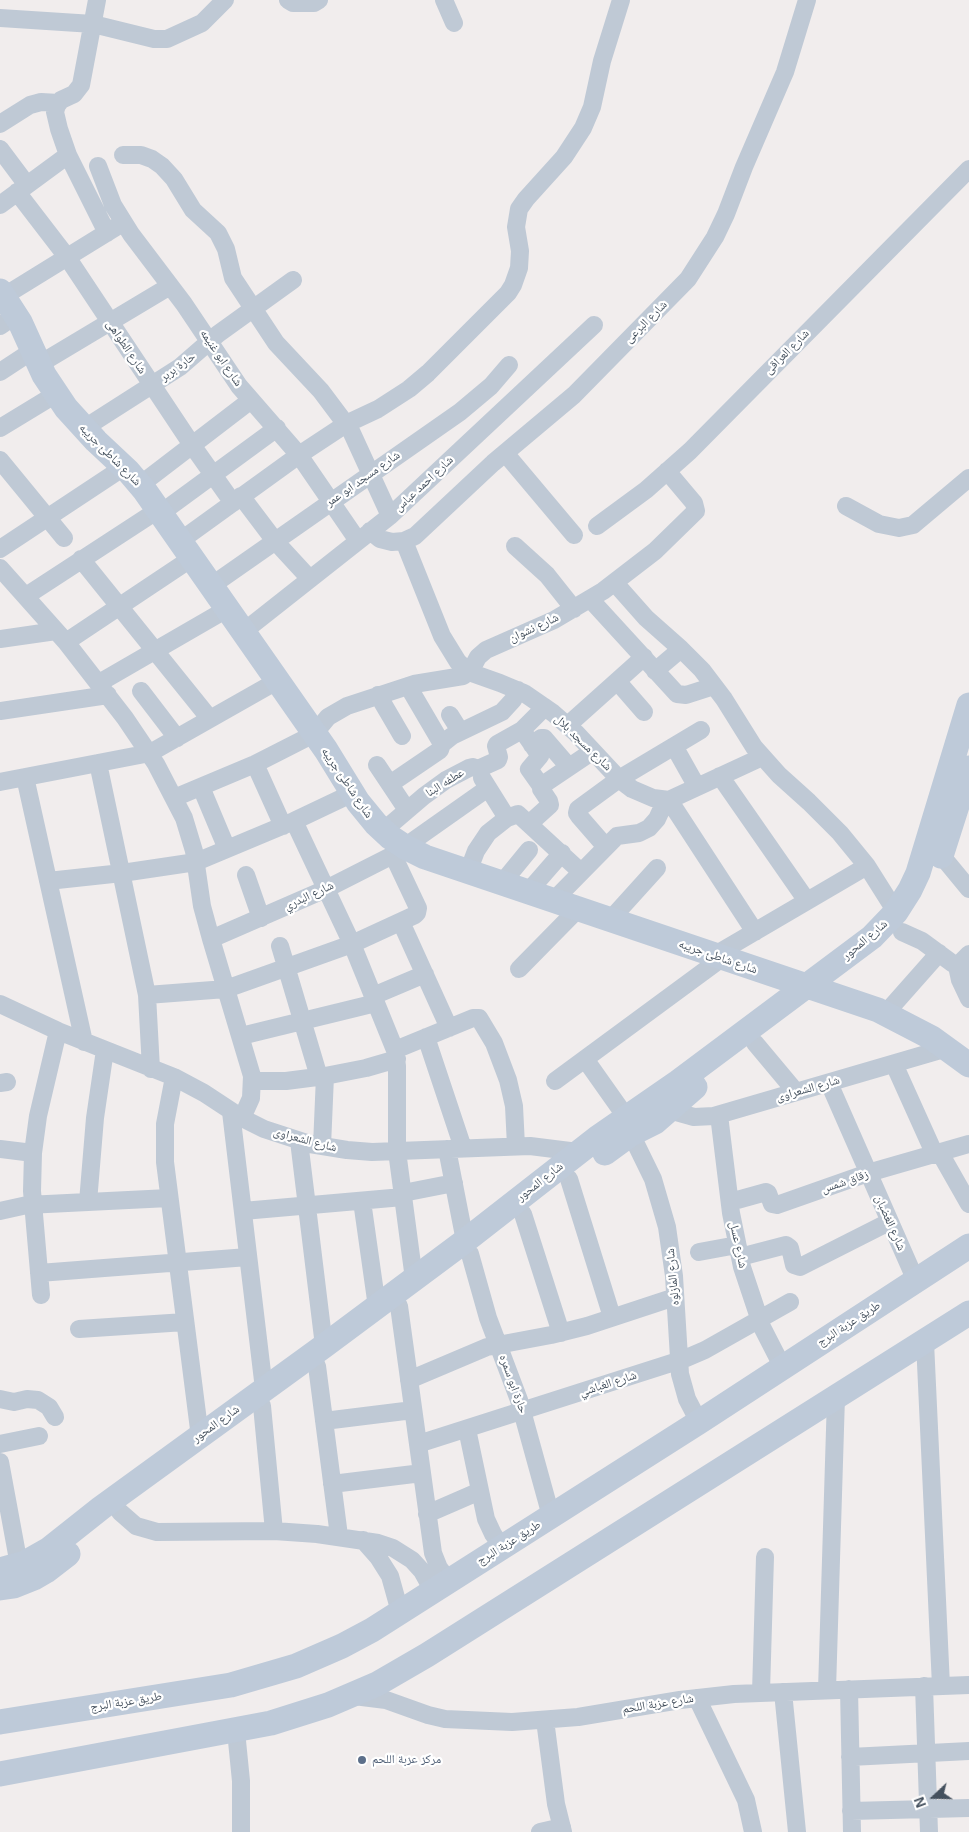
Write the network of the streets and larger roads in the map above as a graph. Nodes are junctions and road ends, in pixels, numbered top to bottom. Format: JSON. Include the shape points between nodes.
{"nodes":[{"id":1,"x":97,"y":0,"type":"edge"},
{"id":2,"x":225,"y":0,"type":"edge"},
{"id":3,"x":288,"y":0,"type":"edge"},
{"id":4,"x":319,"y":0,"type":"edge"},
{"id":5,"x":444,"y":0,"type":"edge"},
{"id":6,"x":621,"y":0,"type":"edge"},
{"id":7,"x":807,"y":0,"type":"edge"},
{"id":8,"x":0,"y":18,"type":"edge"},
{"id":9,"x":454,"y":23,"type":"dead end"},
{"id":10,"x":93,"y":24,"type":"junction"},
{"id":11,"x":59,"y":103,"type":"junction"},
{"id":12,"x":0,"y":124,"type":"edge"},
{"id":13,"x":0,"y":149,"type":"edge"},
{"id":14,"x":68,"y":155,"type":"junction"},
{"id":15,"x":123,"y":155,"type":"dead end"},
{"id":16,"x":98,"y":166,"type":"dead end"},
{"id":17,"x":969,"y":169,"type":"edge"},
{"id":18,"x":22,"y":189,"type":"junction"},
{"id":19,"x":0,"y":204,"type":"edge"},
{"id":20,"x":124,"y":223,"type":"junction"},
{"id":21,"x":107,"y":233,"type":"junction"},
{"id":22,"x":67,"y":257,"type":"junction"},
{"id":23,"x":293,"y":280,"type":"dead end"},
{"id":24,"x":170,"y":286,"type":"junction"},
{"id":25,"x":5,"y":307,"type":"edge"},
{"id":26,"x":253,"y":309,"type":"junction"},
{"id":27,"x":110,"y":322,"type":"junction"},
{"id":28,"x":594,"y":324,"type":"dead end"},
{"id":29,"x":209,"y":342,"type":"junction"},
{"id":30,"x":35,"y":358,"type":"junction"},
{"id":31,"x":509,"y":365,"type":"dead end"},
{"id":32,"x":0,"y":372,"type":"edge"},
{"id":33,"x":152,"y":386,"type":"junction"},
{"id":34,"x":56,"y":394,"type":"junction"},
{"id":35,"x":251,"y":400,"type":"junction"},
{"id":36,"x":346,"y":424,"type":"junction"},
{"id":37,"x":0,"y":428,"type":"edge"},
{"id":38,"x":83,"y":428,"type":"junction"},
{"id":39,"x":276,"y":428,"type":"junction"},
{"id":40,"x":192,"y":445,"type":"junction"},
{"id":41,"x":505,"y":453,"type":"junction"},
{"id":42,"x":299,"y":455,"type":"junction"},
{"id":43,"x":2,"y":468,"type":"edge"},
{"id":44,"x":667,"y":471,"type":"junction"},
{"id":45,"x":372,"y":473,"type":"junction"},
{"id":46,"x":213,"y":475,"type":"junction"},
{"id":47,"x":132,"y":476,"type":"junction"},
{"id":48,"x":969,"y":478,"type":"edge"},
{"id":49,"x":237,"y":500,"type":"junction"},
{"id":50,"x":331,"y":502,"type":"junction"},
{"id":51,"x":846,"y":506,"type":"dead end"},
{"id":52,"x":159,"y":512,"type":"junction"},
{"id":53,"x":390,"y":516,"type":"junction"},
{"id":54,"x":47,"y":518,"type":"junction"},
{"id":55,"x":597,"y":526,"type":"dead end"},
{"id":56,"x":364,"y":536,"type":"junction"},
{"id":57,"x":574,"y":536,"type":"dead end"},
{"id":58,"x":64,"y":538,"type":"dead end"},
{"id":59,"x":275,"y":541,"type":"junction"},
{"id":60,"x":404,"y":541,"type":"junction"},
{"id":61,"x":515,"y":546,"type":"dead end"},
{"id":62,"x":0,"y":549,"type":"edge"},
{"id":63,"x":186,"y":550,"type":"junction"},
{"id":64,"x":81,"y":559,"type":"junction"},
{"id":65,"x":0,"y":568,"type":"edge"},
{"id":66,"x":310,"y":579,"type":"junction"},
{"id":67,"x":615,"y":582,"type":"junction"},
{"id":68,"x":211,"y":586,"type":"junction"},
{"id":69,"x":26,"y":596,"type":"junction"},
{"id":70,"x":590,"y":599,"type":"junction"},
{"id":71,"x":120,"y":607,"type":"junction"},
{"id":72,"x":574,"y":608,"type":"junction"},
{"id":73,"x":227,"y":609,"type":"junction"},
{"id":74,"x":243,"y":632,"type":"junction"},
{"id":75,"x":61,"y":636,"type":"junction"},
{"id":76,"x":0,"y":640,"type":"edge"},
{"id":77,"x":681,"y":649,"type":"junction"},
{"id":78,"x":155,"y":651,"type":"junction"},
{"id":79,"x":644,"y":657,"type":"junction"},
{"id":80,"x":656,"y":670,"type":"junction"},
{"id":81,"x":469,"y":672,"type":"junction"},
{"id":82,"x":277,"y":681,"type":"junction"},
{"id":83,"x":617,"y":681,"type":"junction"},
{"id":84,"x":408,"y":686,"type":"junction"},
{"id":85,"x":714,"y":686,"type":"junction"},
{"id":86,"x":104,"y":689,"type":"junction"},
{"id":87,"x":518,"y":690,"type":"junction"},
{"id":88,"x":140,"y":691,"type":"dead end"},
{"id":89,"x":378,"y":695,"type":"junction"},
{"id":90,"x":969,"y":705,"type":"edge"},
{"id":91,"x":545,"y":707,"type":"junction"},
{"id":92,"x":0,"y":711,"type":"edge"},
{"id":93,"x":644,"y":712,"type":"dead end"},
{"id":94,"x":450,"y":715,"type":"dead end"},
{"id":95,"x":210,"y":719,"type":"junction"},
{"id":96,"x":568,"y":726,"type":"junction"},
{"id":97,"x":522,"y":730,"type":"junction"},
{"id":98,"x":700,"y":730,"type":"dead end"},
{"id":99,"x":460,"y":732,"type":"junction"},
{"id":100,"x":314,"y":734,"type":"junction"},
{"id":101,"x":402,"y":736,"type":"dead end"},
{"id":102,"x":177,"y":738,"type":"junction"},
{"id":103,"x":442,"y":744,"type":"junction"},
{"id":104,"x":532,"y":745,"type":"junction"},
{"id":105,"x":674,"y":746,"type":"junction"},
{"id":106,"x":593,"y":750,"type":"junction"},
{"id":107,"x":150,"y":753,"type":"junction"},
{"id":108,"x":762,"y":757,"type":"junction"},
{"id":109,"x":98,"y":763,"type":"junction"},
{"id":110,"x":255,"y":764,"type":"junction"},
{"id":111,"x":377,"y":765,"type":"dead end"},
{"id":112,"x":569,"y":767,"type":"junction"},
{"id":113,"x":414,"y":768,"type":"junction"},
{"id":114,"x":476,"y":769,"type":"junction"},
{"id":115,"x":720,"y":776,"type":"junction"},
{"id":116,"x":25,"y":777,"type":"junction"},
{"id":117,"x":620,"y":779,"type":"junction"},
{"id":118,"x":0,"y":782,"type":"edge"},
{"id":119,"x":390,"y":784,"type":"junction"},
{"id":120,"x":967,"y":784,"type":"edge"},
{"id":121,"x":541,"y":786,"type":"junction"},
{"id":122,"x":200,"y":787,"type":"junction"},
{"id":123,"x":698,"y":787,"type":"junction"},
{"id":124,"x":488,"y":788,"type":"junction"},
{"id":125,"x":430,"y":792,"type":"junction"},
{"id":126,"x":353,"y":793,"type":"junction"},
{"id":127,"x":174,"y":798,"type":"junction"},
{"id":128,"x":669,"y":800,"type":"junction"},
{"id":129,"x":407,"y":810,"type":"junction"},
{"id":130,"x":507,"y":818,"type":"junction"},
{"id":131,"x":288,"y":824,"type":"junction"},
{"id":132,"x":530,"y":824,"type":"junction"},
{"id":133,"x":383,"y":831,"type":"junction"},
{"id":134,"x":606,"y":847,"type":"junction"},
{"id":135,"x":227,"y":849,"type":"junction"},
{"id":136,"x":529,"y":850,"type":"dead end"},
{"id":137,"x":399,"y":851,"type":"junction"},
{"id":138,"x":562,"y":853,"type":"junction"},
{"id":139,"x":941,"y":855,"type":"junction"},
{"id":140,"x":196,"y":862,"type":"junction"},
{"id":141,"x":867,"y":866,"type":"junction"},
{"id":142,"x":657,"y":868,"type":"dead end"},
{"id":143,"x":468,"y":872,"type":"junction"},
{"id":144,"x":582,"y":872,"type":"junction"},
{"id":145,"x":122,"y":873,"type":"junction"},
{"id":146,"x":246,"y":875,"type":"dead end"},
{"id":147,"x":48,"y":881,"type":"junction"},
{"id":148,"x":502,"y":883,"type":"junction"},
{"id":149,"x":326,"y":889,"type":"junction"},
{"id":150,"x":969,"y":889,"type":"edge"},
{"id":151,"x":528,"y":892,"type":"junction"},
{"id":152,"x":554,"y":901,"type":"junction"},
{"id":153,"x":807,"y":901,"type":"junction"},
{"id":154,"x":578,"y":909,"type":"junction"},
{"id":155,"x":261,"y":918,"type":"junction"},
{"id":156,"x":610,"y":920,"type":"junction"},
{"id":157,"x":402,"y":922,"type":"junction"},
{"id":158,"x":899,"y":922,"type":"junction"},
{"id":159,"x":755,"y":932,"type":"junction"},
{"id":160,"x":211,"y":939,"type":"junction"},
{"id":161,"x":352,"y":944,"type":"junction"},
{"id":162,"x":280,"y":946,"type":"dead end"},
{"id":163,"x":939,"y":953,"type":"junction"},
{"id":164,"x":718,"y":957,"type":"junction"},
{"id":165,"x":965,"y":964,"type":"edge"},
{"id":166,"x":286,"y":968,"type":"junction"},
{"id":167,"x":519,"y":970,"type":"dead end"},
{"id":168,"x":425,"y":974,"type":"junction"},
{"id":169,"x":226,"y":989,"type":"junction"},
{"id":170,"x":814,"y":989,"type":"junction"},
{"id":171,"x":147,"y":995,"type":"junction"},
{"id":172,"x":375,"y":999,"type":"junction"},
{"id":173,"x":969,"y":999,"type":"edge"},
{"id":174,"x":0,"y":1004,"type":"edge"},
{"id":175,"x":885,"y":1014,"type":"junction"},
{"id":176,"x":302,"y":1021,"type":"junction"},
{"id":177,"x":450,"y":1028,"type":"junction"},
{"id":178,"x":58,"y":1031,"type":"junction"},
{"id":179,"x":241,"y":1036,"type":"junction"},
{"id":180,"x":426,"y":1037,"type":"junction"},
{"id":181,"x":84,"y":1042,"type":"junction"},
{"id":182,"x":755,"y":1043,"type":"junction"},
{"id":183,"x":105,"y":1050,"type":"junction"},
{"id":184,"x":960,"y":1053,"type":"edge"},
{"id":185,"x":396,"y":1055,"type":"junction"},
{"id":186,"x":585,"y":1059,"type":"junction"},
{"id":187,"x":894,"y":1064,"type":"junction"},
{"id":188,"x":151,"y":1069,"type":"junction"},
{"id":189,"x":174,"y":1077,"type":"junction"},
{"id":190,"x":322,"y":1077,"type":"junction"},
{"id":191,"x":253,"y":1081,"type":"junction"},
{"id":192,"x":555,"y":1081,"type":"dead end"},
{"id":193,"x":829,"y":1082,"type":"junction"},
{"id":194,"x":796,"y":1092,"type":"junction"},
{"id":195,"x":669,"y":1110,"type":"junction"},
{"id":196,"x":237,"y":1115,"type":"junction"},
{"id":197,"x":719,"y":1115,"type":"junction"},
{"id":198,"x":629,"y":1125,"type":"junction"},
{"id":199,"x":299,"y":1141,"type":"junction"},
{"id":200,"x":969,"y":1144,"type":"edge"},
{"id":201,"x":322,"y":1146,"type":"junction"},
{"id":202,"x":516,"y":1146,"type":"junction"},
{"id":203,"x":455,"y":1148,"type":"junction"},
{"id":204,"x":0,"y":1149,"type":"edge"},
{"id":205,"x":397,"y":1151,"type":"junction"},
{"id":206,"x":578,"y":1152,"type":"junction"},
{"id":207,"x":33,"y":1153,"type":"junction"},
{"id":208,"x":937,"y":1154,"type":"junction"},
{"id":209,"x":868,"y":1173,"type":"junction"},
{"id":210,"x":569,"y":1180,"type":"junction"},
{"id":211,"x":454,"y":1183,"type":"junction"},
{"id":212,"x":964,"y":1184,"type":"edge"},
{"id":213,"x":403,"y":1195,"type":"junction"},
{"id":214,"x":169,"y":1198,"type":"junction"},
{"id":215,"x":362,"y":1201,"type":"junction"},
{"id":216,"x":88,"y":1202,"type":"junction"},
{"id":217,"x":730,"y":1202,"type":"junction"},
{"id":218,"x":969,"y":1204,"type":"edge"},
{"id":219,"x":33,"y":1205,"type":"junction"},
{"id":220,"x":307,"y":1206,"type":"junction"},
{"id":221,"x":0,"y":1211,"type":"edge"},
{"id":222,"x":243,"y":1211,"type":"junction"},
{"id":223,"x":523,"y":1214,"type":"junction"},
{"id":224,"x":889,"y":1222,"type":"junction"},
{"id":225,"x":969,"y":1246,"type":"edge"},
{"id":226,"x":467,"y":1247,"type":"junction"},
{"id":227,"x":739,"y":1251,"type":"junction"},
{"id":228,"x":699,"y":1252,"type":"dead end"},
{"id":229,"x":248,"y":1256,"type":"junction"},
{"id":230,"x":177,"y":1262,"type":"junction"},
{"id":231,"x":39,"y":1273,"type":"junction"},
{"id":232,"x":414,"y":1279,"type":"junction"},
{"id":233,"x":916,"y":1281,"type":"junction"},
{"id":234,"x":40,"y":1295,"type":"dead end"},
{"id":235,"x":675,"y":1297,"type":"junction"},
{"id":236,"x":790,"y":1302,"type":"dead end"},
{"id":237,"x":388,"y":1307,"type":"junction"},
{"id":238,"x":969,"y":1313,"type":"edge"},
{"id":239,"x":612,"y":1318,"type":"junction"},
{"id":240,"x":759,"y":1319,"type":"junction"},
{"id":241,"x":185,"y":1322,"type":"junction"},
{"id":242,"x":79,"y":1329,"type":"dead end"},
{"id":243,"x":561,"y":1332,"type":"junction"},
{"id":244,"x":925,"y":1342,"type":"junction"},
{"id":245,"x":498,"y":1344,"type":"junction"},
{"id":246,"x":321,"y":1356,"type":"junction"},
{"id":247,"x":678,"y":1361,"type":"junction"},
{"id":248,"x":782,"y":1368,"type":"junction"},
{"id":249,"x":409,"y":1380,"type":"junction"},
{"id":250,"x":836,"y":1397,"type":"junction"},
{"id":251,"x":263,"y":1398,"type":"junction"},
{"id":252,"x":0,"y":1399,"type":"edge"},
{"id":253,"x":413,"y":1410,"type":"junction"},
{"id":254,"x":523,"y":1411,"type":"junction"},
{"id":255,"x":55,"y":1417,"type":"dead end"},
{"id":256,"x":324,"y":1421,"type":"junction"},
{"id":257,"x":699,"y":1422,"type":"junction"},
{"id":258,"x":467,"y":1429,"type":"junction"},
{"id":259,"x":39,"y":1436,"type":"dead end"},
{"id":260,"x":200,"y":1437,"type":"junction"},
{"id":261,"x":0,"y":1444,"type":"edge"},
{"id":262,"x":418,"y":1444,"type":"junction"},
{"id":263,"x":0,"y":1462,"type":"edge"},
{"id":264,"x":422,"y":1473,"type":"junction"},
{"id":265,"x":332,"y":1484,"type":"junction"},
{"id":266,"x":480,"y":1491,"type":"junction"},
{"id":267,"x":120,"y":1512,"type":"junction"},
{"id":268,"x":427,"y":1514,"type":"junction"},
{"id":269,"x":551,"y":1516,"type":"junction"},
{"id":270,"x":6,"y":1525,"type":"edge"},
{"id":271,"x":274,"y":1531,"type":"junction"},
{"id":272,"x":339,"y":1536,"type":"junction"},
{"id":273,"x":363,"y":1540,"type":"junction"},
{"id":274,"x":502,"y":1548,"type":"junction"},
{"id":275,"x":765,"y":1557,"type":"dead end"},
{"id":276,"x":9,"y":1568,"type":"edge"},
{"id":277,"x":441,"y":1586,"type":"junction"},
{"id":278,"x":0,"y":1588,"type":"edge"},
{"id":279,"x":400,"y":1612,"type":"junction"},
{"id":280,"x":969,"y":1685,"type":"edge"},
{"id":281,"x":924,"y":1686,"type":"junction"},
{"id":282,"x":941,"y":1686,"type":"junction"},
{"id":283,"x":849,"y":1689,"type":"junction"},
{"id":284,"x":827,"y":1690,"type":"junction"},
{"id":285,"x":761,"y":1692,"type":"junction"},
{"id":286,"x":783,"y":1692,"type":"junction"},
{"id":287,"x":350,"y":1696,"type":"junction"},
{"id":288,"x":697,"y":1698,"type":"junction"},
{"id":289,"x":545,"y":1720,"type":"junction"},
{"id":290,"x":0,"y":1722,"type":"edge"},
{"id":291,"x":236,"y":1730,"type":"junction"},
{"id":292,"x":969,"y":1751,"type":"edge"},
{"id":293,"x":926,"y":1753,"type":"junction"},
{"id":294,"x":850,"y":1757,"type":"junction"},
{"id":295,"x":0,"y":1774,"type":"edge"},
{"id":296,"x":969,"y":1808,"type":"edge"},
{"id":297,"x":928,"y":1809,"type":"junction"},
{"id":298,"x":851,"y":1811,"type":"junction"},
{"id":299,"x":562,"y":1830,"type":"edge"},
{"id":300,"x":241,"y":1832,"type":"edge"},
{"id":301,"x":540,"y":1832,"type":"edge"},
{"id":302,"x":753,"y":1832,"type":"edge"},
{"id":303,"x":797,"y":1832,"type":"edge"},
{"id":304,"x":852,"y":1832,"type":"edge"},
{"id":305,"x":929,"y":1832,"type":"edge"}],
"edges":[{"from":1,"to":10,"type":"street"},
{"from":2,"to":10,"type":"street","via":[[202,23],[168,39],[154,39]]},
{"from":3,"to":4,"type":"street","via":[[293,3]]},
{"from":5,"to":9,"type":"street"},
{"from":6,"to":36,"type":"street","via":[[592,107],[583,128],[571,148],[520,209],[516,227],[519,268],[513,286],[409,390],[378,410]]},
{"from":7,"to":41,"type":"street","name":"شارع البرعى","via":[[774,102],[726,214],[699,264],[684,284],[574,395]]},
{"from":8,"to":10,"type":"street"},
{"from":10,"to":11,"type":"street","via":[[80,88]]},
{"from":11,"to":12,"type":"street","via":[[30,104]]},
{"from":11,"to":14,"type":"street","via":[[55,115]]},
{"from":13,"to":18,"type":"street","name":"شارع الطواهى"},
{"from":14,"to":18,"type":"street"},
{"from":14,"to":21,"type":"street"},
{"from":15,"to":26,"type":"street","via":[[152,159],[171,176],[189,206],[221,238],[233,278]]},
{"from":16,"to":20,"type":"street","name":"شارع ابو غنيمه","via":[[108,195]]},
{"from":17,"to":44,"type":"street","name":"شارع العراقى"},
{"from":18,"to":19,"type":"street"},
{"from":18,"to":22,"type":"street","name":"شارع الطواهى"},
{"from":20,"to":21,"type":"street"},
{"from":20,"to":24,"type":"street","name":"شارع ابو غنيمه"},
{"from":21,"to":22,"type":"street"},
{"from":22,"to":25,"type":"street"},
{"from":22,"to":27,"type":"street","name":"شارع الطواهى"},
{"from":23,"to":26,"type":"street","name":"حارة بربر"},
{"from":24,"to":27,"type":"street"},
{"from":24,"to":29,"type":"street","name":"شارع ابو غنيمه"},
{"from":25,"to":30,"type":"street","name":"شارع شاطئ جريبه"},
{"from":26,"to":29,"type":"street","name":"حارة بربر"},
{"from":26,"to":36,"type":"street","via":[[282,351]]},
{"from":27,"to":30,"type":"street"},
{"from":27,"to":33,"type":"street","name":"شارع الطواهى"},
{"from":28,"to":53,"type":"street","name":"شارع احمد عباس"},
{"from":29,"to":33,"type":"street","name":"حارة بربر"},
{"from":29,"to":35,"type":"street","name":"شارع ابو غنيمه"},
{"from":30,"to":32,"type":"street"},
{"from":30,"to":34,"type":"street","name":"شارع شاطئ جريبه"},
{"from":31,"to":45,"type":"street","name":"شارع مسجد ابو عمر","via":[[492,386],[460,412]]},
{"from":33,"to":38,"type":"street","name":"حارة بربر"},
{"from":33,"to":40,"type":"street","name":"شارع الطواهى"},
{"from":34,"to":37,"type":"street"},
{"from":34,"to":38,"type":"street","name":"شارع شاطئ جريبه"},
{"from":35,"to":39,"type":"street","name":"شارع ابو غنيمه"},
{"from":35,"to":40,"type":"street"},
{"from":36,"to":42,"type":"street"},
{"from":36,"to":45,"type":"street"},
{"from":38,"to":47,"type":"street","name":"شارع شاطئ جريبه"},
{"from":39,"to":42,"type":"street","name":"شارع ابو غنيمه"},
{"from":39,"to":46,"type":"street"},
{"from":40,"to":46,"type":"street","name":"شارع الطواهى"},
{"from":40,"to":47,"type":"street"},
{"from":41,"to":57,"type":"street"},
{"from":41,"to":60,"type":"street","name":"شارع البرعى","via":[[415,536]]},
{"from":42,"to":49,"type":"street"},
{"from":42,"to":50,"type":"street","name":"شارع ابو غنيمه"},
{"from":43,"to":54,"type":"street"},
{"from":44,"to":55,"type":"street","name":"شارع العراقى"},
{"from":44,"to":67,"type":"street","name":"شارع نشوان","via":[[694,503],[696,511],[655,551]]},
{"from":45,"to":50,"type":"street","name":"شارع مسجد ابو عمر"},
{"from":45,"to":53,"type":"street"},
{"from":46,"to":49,"type":"street","name":"شارع الطواهى"},
{"from":46,"to":52,"type":"street"},
{"from":47,"to":52,"type":"street","name":"شارع شاطئ جريبه"},
{"from":47,"to":54,"type":"street"},
{"from":48,"to":51,"type":"street","via":[[913,525],[899,528],[879,524]]},
{"from":49,"to":59,"type":"street","name":"شارع الطواهى"},
{"from":49,"to":63,"type":"street"},
{"from":50,"to":56,"type":"street","name":"شارع ابو غنيمه"},
{"from":50,"to":59,"type":"street","name":"شارع مسجد ابو عمر"},
{"from":52,"to":63,"type":"street","name":"شارع شاطئ جريبه"},
{"from":52,"to":64,"type":"street"},
{"from":53,"to":56,"type":"street","name":"شارع احمد عباس"},
{"from":54,"to":58,"type":"street"},
{"from":54,"to":62,"type":"street"},
{"from":56,"to":60,"type":"street"},
{"from":56,"to":66,"type":"street","name":"شارع احمد عباس"},
{"from":59,"to":66,"type":"street","name":"شارع الطواهى"},
{"from":59,"to":68,"type":"street","name":"شارع مسجد ابو عمر"},
{"from":60,"to":81,"type":"street","via":[[446,643]]},
{"from":61,"to":72,"type":"street","via":[[547,575]]},
{"from":63,"to":68,"type":"street","name":"شارع شاطئ جريبه"},
{"from":63,"to":71,"type":"street"},
{"from":64,"to":69,"type":"street"},
{"from":64,"to":71,"type":"street"},
{"from":65,"to":69,"type":"street"},
{"from":66,"to":74,"type":"street","name":"شارع احمد عباس"},
{"from":67,"to":70,"type":"street","name":"شارع نشوان"},
{"from":67,"to":77,"type":"street","via":[[646,618]]},
{"from":68,"to":73,"type":"street","name":"شارع شاطئ جريبه"},
{"from":69,"to":75,"type":"street"},
{"from":70,"to":72,"type":"street","name":"شارع نشوان"},
{"from":70,"to":79,"type":"street"},
{"from":71,"to":75,"type":"street"},
{"from":71,"to":78,"type":"street"},
{"from":72,"to":81,"type":"street","name":"شارع نشوان","via":[[486,650]]},
{"from":73,"to":74,"type":"street","name":"شارع شاطئ جريبه"},
{"from":73,"to":78,"type":"street"},
{"from":74,"to":82,"type":"street","name":"شارع شاطئ جريبه"},
{"from":75,"to":76,"type":"street"},
{"from":75,"to":86,"type":"street"},
{"from":77,"to":80,"type":"street"},
{"from":77,"to":85,"type":"street"},
{"from":78,"to":86,"type":"street"},
{"from":78,"to":95,"type":"street"},
{"from":79,"to":80,"type":"street"},
{"from":79,"to":83,"type":"street"},
{"from":80,"to":85,"type":"street","via":[[679,695]]},
{"from":81,"to":84,"type":"street","via":[[459,678]]},
{"from":81,"to":87,"type":"street","name":"شارع مسجد بلال"},
{"from":82,"to":95,"type":"street"},
{"from":82,"to":100,"type":"street","name":"شارع شاطئ جريبه"},
{"from":83,"to":93,"type":"street"},
{"from":83,"to":96,"type":"street"},
{"from":84,"to":89,"type":"street"},
{"from":84,"to":103,"type":"street"},
{"from":85,"to":108,"type":"street"},
{"from":86,"to":92,"type":"street"},
{"from":86,"to":107,"type":"street"},
{"from":87,"to":91,"type":"street","name":"شارع مسجد بلال"},
{"from":87,"to":99,"type":"street","via":[[497,716]]},
{"from":88,"to":102,"type":"street"},
{"from":89,"to":100,"type":"street","via":[[340,709],[328,717]]},
{"from":89,"to":101,"type":"street"},
{"from":90,"to":158,"type":"street","name":"شارع المحور","via":[[921,865]]},
{"from":91,"to":96,"type":"street","name":"شارع مسجد بلال"},
{"from":91,"to":97,"type":"street","name":"عطفه البنا"},
{"from":94,"to":99,"type":"street"},
{"from":95,"to":102,"type":"street"},
{"from":96,"to":106,"type":"street","name":"شارع مسجد بلال"},
{"from":97,"to":104,"type":"street"},
{"from":97,"to":114,"type":"street","name":"عطفه البنا","via":[[497,744],[499,759]]},
{"from":98,"to":105,"type":"street"},
{"from":99,"to":103,"type":"street"},
{"from":100,"to":110,"type":"street"},
{"from":100,"to":126,"type":"street","name":"شارع شاطئ جريبه"},
{"from":102,"to":107,"type":"street"},
{"from":103,"to":113,"type":"street","via":[[440,750]]},
{"from":104,"to":112,"type":"street","via":[[543,738]]},
{"from":104,"to":121,"type":"street","via":[[540,757],[529,769]]},
{"from":105,"to":117,"type":"street"},
{"from":105,"to":123,"type":"street"},
{"from":106,"to":112,"type":"street"},
{"from":106,"to":117,"type":"street","name":"شارع مسجد بلال"},
{"from":107,"to":109,"type":"street"},
{"from":107,"to":127,"type":"street"},
{"from":108,"to":115,"type":"street"},
{"from":108,"to":141,"type":"street","via":[[830,822]]},
{"from":109,"to":116,"type":"street"},
{"from":109,"to":145,"type":"street"},
{"from":110,"to":122,"type":"street"},
{"from":110,"to":131,"type":"street"},
{"from":111,"to":119,"type":"street"},
{"from":112,"to":121,"type":"street"},
{"from":113,"to":119,"type":"street"},
{"from":113,"to":125,"type":"street"},
{"from":114,"to":124,"type":"street"},
{"from":114,"to":125,"type":"street","name":"عطفه البنا","via":[[469,768]]},
{"from":115,"to":123,"type":"street"},
{"from":115,"to":153,"type":"street"},
{"from":116,"to":118,"type":"street"},
{"from":116,"to":147,"type":"street"},
{"from":117,"to":128,"type":"street","name":"شارع مسجد بلال","via":[[638,793]]},
{"from":117,"to":134,"type":"street","via":[[577,811]]},
{"from":119,"to":129,"type":"street"},
{"from":120,"to":139,"type":"street","name":"شارع المحور"},
{"from":121,"to":132,"type":"street","via":[[550,805]]},
{"from":122,"to":127,"type":"street"},
{"from":122,"to":135,"type":"street"},
{"from":123,"to":128,"type":"street"},
{"from":124,"to":130,"type":"street"},
{"from":124,"to":137,"type":"street","name":"شارع البدري"},
{"from":125,"to":129,"type":"street","name":"عطفه البنا"},
{"from":126,"to":131,"type":"street"},
{"from":126,"to":133,"type":"street","name":"شارع شاطئ جريبه"},
{"from":127,"to":140,"type":"street","via":[[188,829]]},
{"from":128,"to":134,"type":"street","via":[[649,828],[620,835]]},
{"from":128,"to":159,"type":"street"},
{"from":129,"to":133,"type":"street","name":"عطفه البنا"},
{"from":130,"to":132,"type":"street","via":[[518,814]]},
{"from":130,"to":143,"type":"street","via":[[483,839]]},
{"from":131,"to":135,"type":"street"},
{"from":131,"to":149,"type":"street"},
{"from":132,"to":138,"type":"street"},
{"from":133,"to":137,"type":"street","name":"شارع شاطئ جريبه"},
{"from":134,"to":144,"type":"street"},
{"from":135,"to":140,"type":"street"},
{"from":136,"to":148,"type":"street"},
{"from":137,"to":143,"type":"street","name":"شارع شاطئ جريبه"},
{"from":137,"to":149,"type":"street","name":"شارع البدري"},
{"from":137,"to":157,"type":"street","via":[[418,908],[416,914]]},
{"from":138,"to":144,"type":"street"},
{"from":138,"to":151,"type":"street"},
{"from":139,"to":150,"type":"street"},
{"from":139,"to":158,"type":"street","name":"شارع المحور","via":[[923,902]]},
{"from":140,"to":145,"type":"street"},
{"from":140,"to":160,"type":"street","via":[[202,906]]},
{"from":141,"to":153,"type":"street"},
{"from":141,"to":158,"type":"street"},
{"from":142,"to":156,"type":"street"},
{"from":143,"to":148,"type":"street","name":"شارع شاطئ جريبه"},
{"from":144,"to":152,"type":"street"},
{"from":145,"to":147,"type":"street"},
{"from":145,"to":171,"type":"street"},
{"from":146,"to":155,"type":"street"},
{"from":147,"to":181,"type":"street"},
{"from":148,"to":151,"type":"street","name":"شارع شاطئ جريبه"},
{"from":149,"to":155,"type":"street","name":"شارع البدري"},
{"from":149,"to":161,"type":"street"},
{"from":151,"to":152,"type":"street","name":"شارع شاطئ جريبه"},
{"from":152,"to":154,"type":"street","name":"شارع شاطئ جريبه"},
{"from":153,"to":159,"type":"street"},
{"from":154,"to":156,"type":"street","name":"شارع شاطئ جريبه"},
{"from":154,"to":167,"type":"street"},
{"from":155,"to":160,"type":"street","name":"شارع البدري"},
{"from":156,"to":164,"type":"street","name":"شارع شاطئ جريبه"},
{"from":157,"to":161,"type":"street"},
{"from":157,"to":168,"type":"street"},
{"from":158,"to":163,"type":"street"},
{"from":158,"to":170,"type":"street","name":"شارع المحور","via":[[875,955]]},
{"from":159,"to":164,"type":"street"},
{"from":160,"to":169,"type":"street"},
{"from":161,"to":166,"type":"street"},
{"from":161,"to":172,"type":"street"},
{"from":162,"to":166,"type":"street"},
{"from":163,"to":165,"type":"street"},
{"from":163,"to":175,"type":"street"},
{"from":164,"to":170,"type":"street","name":"شارع شاطئ جريبه"},
{"from":164,"to":186,"type":"street"},
{"from":165,"to":173,"type":"street","via":[[960,980]]},
{"from":166,"to":169,"type":"street"},
{"from":166,"to":176,"type":"street"},
{"from":168,"to":172,"type":"street"},
{"from":168,"to":177,"type":"street"},
{"from":169,"to":171,"type":"street"},
{"from":169,"to":179,"type":"street"},
{"from":170,"to":175,"type":"street","name":"شارع شاطئ جريبه"},
{"from":170,"to":182,"type":"street","name":"شارع المحور"},
{"from":170,"to":198,"type":"street","name":"شارع المحور","via":[[678,1082]]},
{"from":171,"to":188,"type":"street"},
{"from":172,"to":176,"type":"street"},
{"from":172,"to":185,"type":"street"},
{"from":174,"to":178,"type":"street","name":"شارع الشعراوى"},
{"from":175,"to":184,"type":"street","name":"شارع شاطئ جريبه"},
{"from":176,"to":179,"type":"street"},
{"from":176,"to":190,"type":"street"},
{"from":177,"to":180,"type":"street"},
{"from":177,"to":202,"type":"street","via":[[476,1018],[488,1032],[510,1087]]},
{"from":178,"to":181,"type":"street","name":"شارع الشعراوى"},
{"from":178,"to":207,"type":"street","via":[[38,1116]]},
{"from":179,"to":191,"type":"street"},
{"from":180,"to":185,"type":"street"},
{"from":180,"to":203,"type":"street","name":"حارة ابو سمره"},
{"from":181,"to":183,"type":"street","name":"شارع الشعراوى"},
{"from":182,"to":194,"type":"street"},
{"from":182,"to":195,"type":"street","name":"شارع المحور"},
{"from":183,"to":188,"type":"street","name":"شارع الشعراوى"},
{"from":183,"to":216,"type":"street"},
{"from":184,"to":187,"type":"street","name":"شارع الشعراوى"},
{"from":185,"to":190,"type":"street","via":[[356,1070]]},
{"from":185,"to":205,"type":"street"},
{"from":186,"to":192,"type":"street"},
{"from":186,"to":198,"type":"street","name":"شارع المازلوه"},
{"from":187,"to":193,"type":"street","name":"شارع الشعراوى"},
{"from":187,"to":208,"type":"street"},
{"from":188,"to":189,"type":"street","name":"شارع الشعراوى"},
{"from":189,"to":196,"type":"street","name":"شارع الشعراوى"},
{"from":189,"to":214,"type":"street","via":[[164,1134]]},
{"from":190,"to":191,"type":"street"},
{"from":190,"to":201,"type":"street"},
{"from":191,"to":196,"type":"street","via":[[250,1103]]},
{"from":193,"to":194,"type":"street","name":"شارع الشعراوى"},
{"from":193,"to":209,"type":"street","name":"شارع الغضبان"},
{"from":194,"to":197,"type":"street","name":"شارع الشعراوى"},
{"from":195,"to":197,"type":"street","name":"شارع الشعراوى","via":[[694,1117]]},
{"from":195,"to":198,"type":"street","name":"شارع المحور","via":[[650,1125]]},
{"from":196,"to":199,"type":"street","name":"شارع الشعراوى"},
{"from":196,"to":222,"type":"street"},
{"from":197,"to":217,"type":"street","name":"شارع عسل"},
{"from":198,"to":206,"type":"street","name":"شارع المحور"},
{"from":198,"to":210,"type":"street","name":"شارع المحور"},
{"from":198,"to":235,"type":"street","name":"شارع المازلوه","via":[[662,1207]]},
{"from":199,"to":201,"type":"street","name":"شارع الشعراوى"},
{"from":199,"to":220,"type":"street"},
{"from":200,"to":208,"type":"street","name":"زقاق شمس"},
{"from":201,"to":205,"type":"street","name":"شارع الشعراوى","via":[[359,1151]]},
{"from":202,"to":203,"type":"street","name":"شارع الشعراوى"},
{"from":202,"to":206,"type":"street","name":"شارع الشعراوى"},
{"from":203,"to":205,"type":"street","name":"شارع الشعراوى"},
{"from":203,"to":211,"type":"street","name":"حارة ابو سمره"},
{"from":204,"to":207,"type":"street"},
{"from":205,"to":213,"type":"street"},
{"from":206,"to":226,"type":"street","name":"شارع المحور"},
{"from":207,"to":219,"type":"street"},
{"from":208,"to":209,"type":"street","name":"زقاق شمس"},
{"from":208,"to":212,"type":"street"},
{"from":209,"to":217,"type":"street","name":"زقاق شمس","via":[[777,1205],[772,1203],[766,1192]]},
{"from":209,"to":224,"type":"street","name":"شارع الغضبان"},
{"from":210,"to":223,"type":"street","name":"شارع المحور"},
{"from":210,"to":239,"type":"street"},
{"from":211,"to":213,"type":"street"},
{"from":211,"to":226,"type":"street","name":"حارة ابو سمره"},
{"from":212,"to":218,"type":"street"},
{"from":213,"to":215,"type":"street"},
{"from":213,"to":232,"type":"street"},
{"from":214,"to":216,"type":"street"},
{"from":214,"to":230,"type":"street"},
{"from":215,"to":220,"type":"street"},
{"from":215,"to":237,"type":"street"},
{"from":216,"to":219,"type":"street"},
{"from":217,"to":227,"type":"street","name":"شارع عسل"},
{"from":219,"to":221,"type":"street"},
{"from":219,"to":231,"type":"street"},
{"from":220,"to":222,"type":"street"},
{"from":220,"to":246,"type":"street"},
{"from":222,"to":229,"type":"street"},
{"from":223,"to":226,"type":"street","name":"شارع المحور"},
{"from":223,"to":243,"type":"street"},
{"from":224,"to":227,"type":"street","via":[[800,1267],[794,1265],[791,1250],[786,1245]]},
{"from":224,"to":233,"type":"street","name":"شارع الغضبان"},
{"from":225,"to":233,"type":"street","name":"طريق عزبة البرج"},
{"from":226,"to":232,"type":"street","name":"شارع المحور"},
{"from":226,"to":237,"type":"street","name":"شارع المحور"},
{"from":226,"to":245,"type":"street","name":"حارة ابو سمره"},
{"from":227,"to":228,"type":"street"},
{"from":227,"to":240,"type":"street","name":"شارع عسل"},
{"from":229,"to":230,"type":"street"},
{"from":229,"to":251,"type":"street"},
{"from":230,"to":231,"type":"street"},
{"from":230,"to":241,"type":"street"},
{"from":231,"to":234,"type":"street"},
{"from":232,"to":237,"type":"street","name":"شارع المحور"},
{"from":233,"to":248,"type":"street","name":"طريق عزبة البرج"},
{"from":235,"to":239,"type":"street"},
{"from":235,"to":247,"type":"street","name":"شارع المازلوه"},
{"from":236,"to":240,"type":"street","name":"شارع الغباشي"},
{"from":237,"to":246,"type":"street","name":"شارع المحور"},
{"from":237,"to":249,"type":"street"},
{"from":238,"to":244,"type":"street"},
{"from":239,"to":243,"type":"street"},
{"from":240,"to":247,"type":"street","name":"شارع الغباشي","via":[[705,1350]]},
{"from":240,"to":248,"type":"street","name":"شارع عسل"},
{"from":241,"to":242,"type":"street"},
{"from":241,"to":260,"type":"street"},
{"from":243,"to":245,"type":"street"},
{"from":244,"to":250,"type":"street"},
{"from":244,"to":282,"type":"street"},
{"from":245,"to":249,"type":"street"},
{"from":245,"to":254,"type":"street","name":"حارة ابو سمره"},
{"from":246,"to":251,"type":"street","name":"شارع المحور"},
{"from":246,"to":256,"type":"street"},
{"from":247,"to":254,"type":"street","name":"شارع الغباشي"},
{"from":247,"to":257,"type":"street","name":"شارع المازلوه","via":[[687,1399]]},
{"from":248,"to":257,"type":"street","name":"طريق عزبة البرج"},
{"from":249,"to":253,"type":"street"},
{"from":250,"to":284,"type":"street"},
{"from":250,"to":287,"type":"street","via":[[419,1660]]},
{"from":251,"to":260,"type":"street","name":"شارع المحور"},
{"from":251,"to":267,"type":"street","name":"شارع المحور"},
{"from":251,"to":271,"type":"street"},
{"from":252,"to":255,"type":"street","via":[[14,1402],[38,1400]]},
{"from":253,"to":256,"type":"street"},
{"from":253,"to":262,"type":"street"},
{"from":254,"to":258,"type":"street","name":"شارع الغباشي"},
{"from":254,"to":269,"type":"street","name":"حارة ابو سمره"},
{"from":256,"to":265,"type":"street"},
{"from":257,"to":269,"type":"street","name":"طريق عزبة البرج"},
{"from":258,"to":262,"type":"street","name":"شارع الغباشي"},
{"from":258,"to":266,"type":"street"},
{"from":259,"to":261,"type":"street"},
{"from":260,"to":276,"type":"street","name":"شارع المحور","via":[[48,1550]]},
{"from":262,"to":264,"type":"street"},
{"from":263,"to":270,"type":"street"},
{"from":264,"to":265,"type":"street"},
{"from":264,"to":268,"type":"street"},
{"from":265,"to":272,"type":"street"},
{"from":266,"to":268,"type":"street"},
{"from":266,"to":274,"type":"street","via":[[488,1524]]},
{"from":267,"to":271,"type":"street","via":[[136,1526],[157,1532]]},
{"from":267,"to":278,"type":"street","name":"شارع المحور","via":[[46,1572]]},
{"from":268,"to":277,"type":"street"},
{"from":269,"to":274,"type":"street","name":"طريق عزبة البرج"},
{"from":270,"to":276,"type":"street"},
{"from":271,"to":272,"type":"street"},
{"from":272,"to":273,"type":"street"},
{"from":273,"to":277,"type":"street","via":[[386,1545],[406,1556]]},
{"from":273,"to":279,"type":"street","via":[[386,1570]]},
{"from":274,"to":277,"type":"street","name":"طريق عزبة البرج"},
{"from":275,"to":285,"type":"street"},
{"from":277,"to":279,"type":"street","name":"طريق عزبة البرج"},
{"from":279,"to":290,"type":"street","name":"طريق عزبة البرج","via":[[327,1653],[248,1681]]},
{"from":280,"to":282,"type":"street","name":"شارع عزبة اللحم"},
{"from":281,"to":282,"type":"street","name":"شارع عزبة اللحم"},
{"from":281,"to":283,"type":"street","name":"شارع عزبة اللحم"},
{"from":281,"to":293,"type":"street"},
{"from":283,"to":284,"type":"street","name":"شارع عزبة اللحم"},
{"from":283,"to":294,"type":"street"},
{"from":284,"to":286,"type":"street","name":"شارع عزبة اللحم"},
{"from":285,"to":286,"type":"street","name":"شارع عزبة اللحم"},
{"from":285,"to":288,"type":"street","name":"شارع عزبة اللحم"},
{"from":286,"to":303,"type":"street"},
{"from":287,"to":289,"type":"street","name":"شارع عزبة اللحم","via":[[386,1700],[445,1719]]},
{"from":287,"to":291,"type":"street","via":[[294,1717]]},
{"from":288,"to":289,"type":"street","name":"شارع عزبة اللحم"},
{"from":288,"to":302,"type":"street","via":[[746,1800]]},
{"from":289,"to":299,"type":"street"},
{"from":291,"to":295,"type":"street"},
{"from":291,"to":300,"type":"street"},
{"from":292,"to":293,"type":"street"},
{"from":293,"to":294,"type":"street"},
{"from":293,"to":297,"type":"street"},
{"from":294,"to":298,"type":"street"},
{"from":296,"to":297,"type":"street"},
{"from":297,"to":298,"type":"street"},
{"from":297,"to":305,"type":"street"},
{"from":298,"to":304,"type":"street"},
{"from":299,"to":301,"type":"street"}]}
